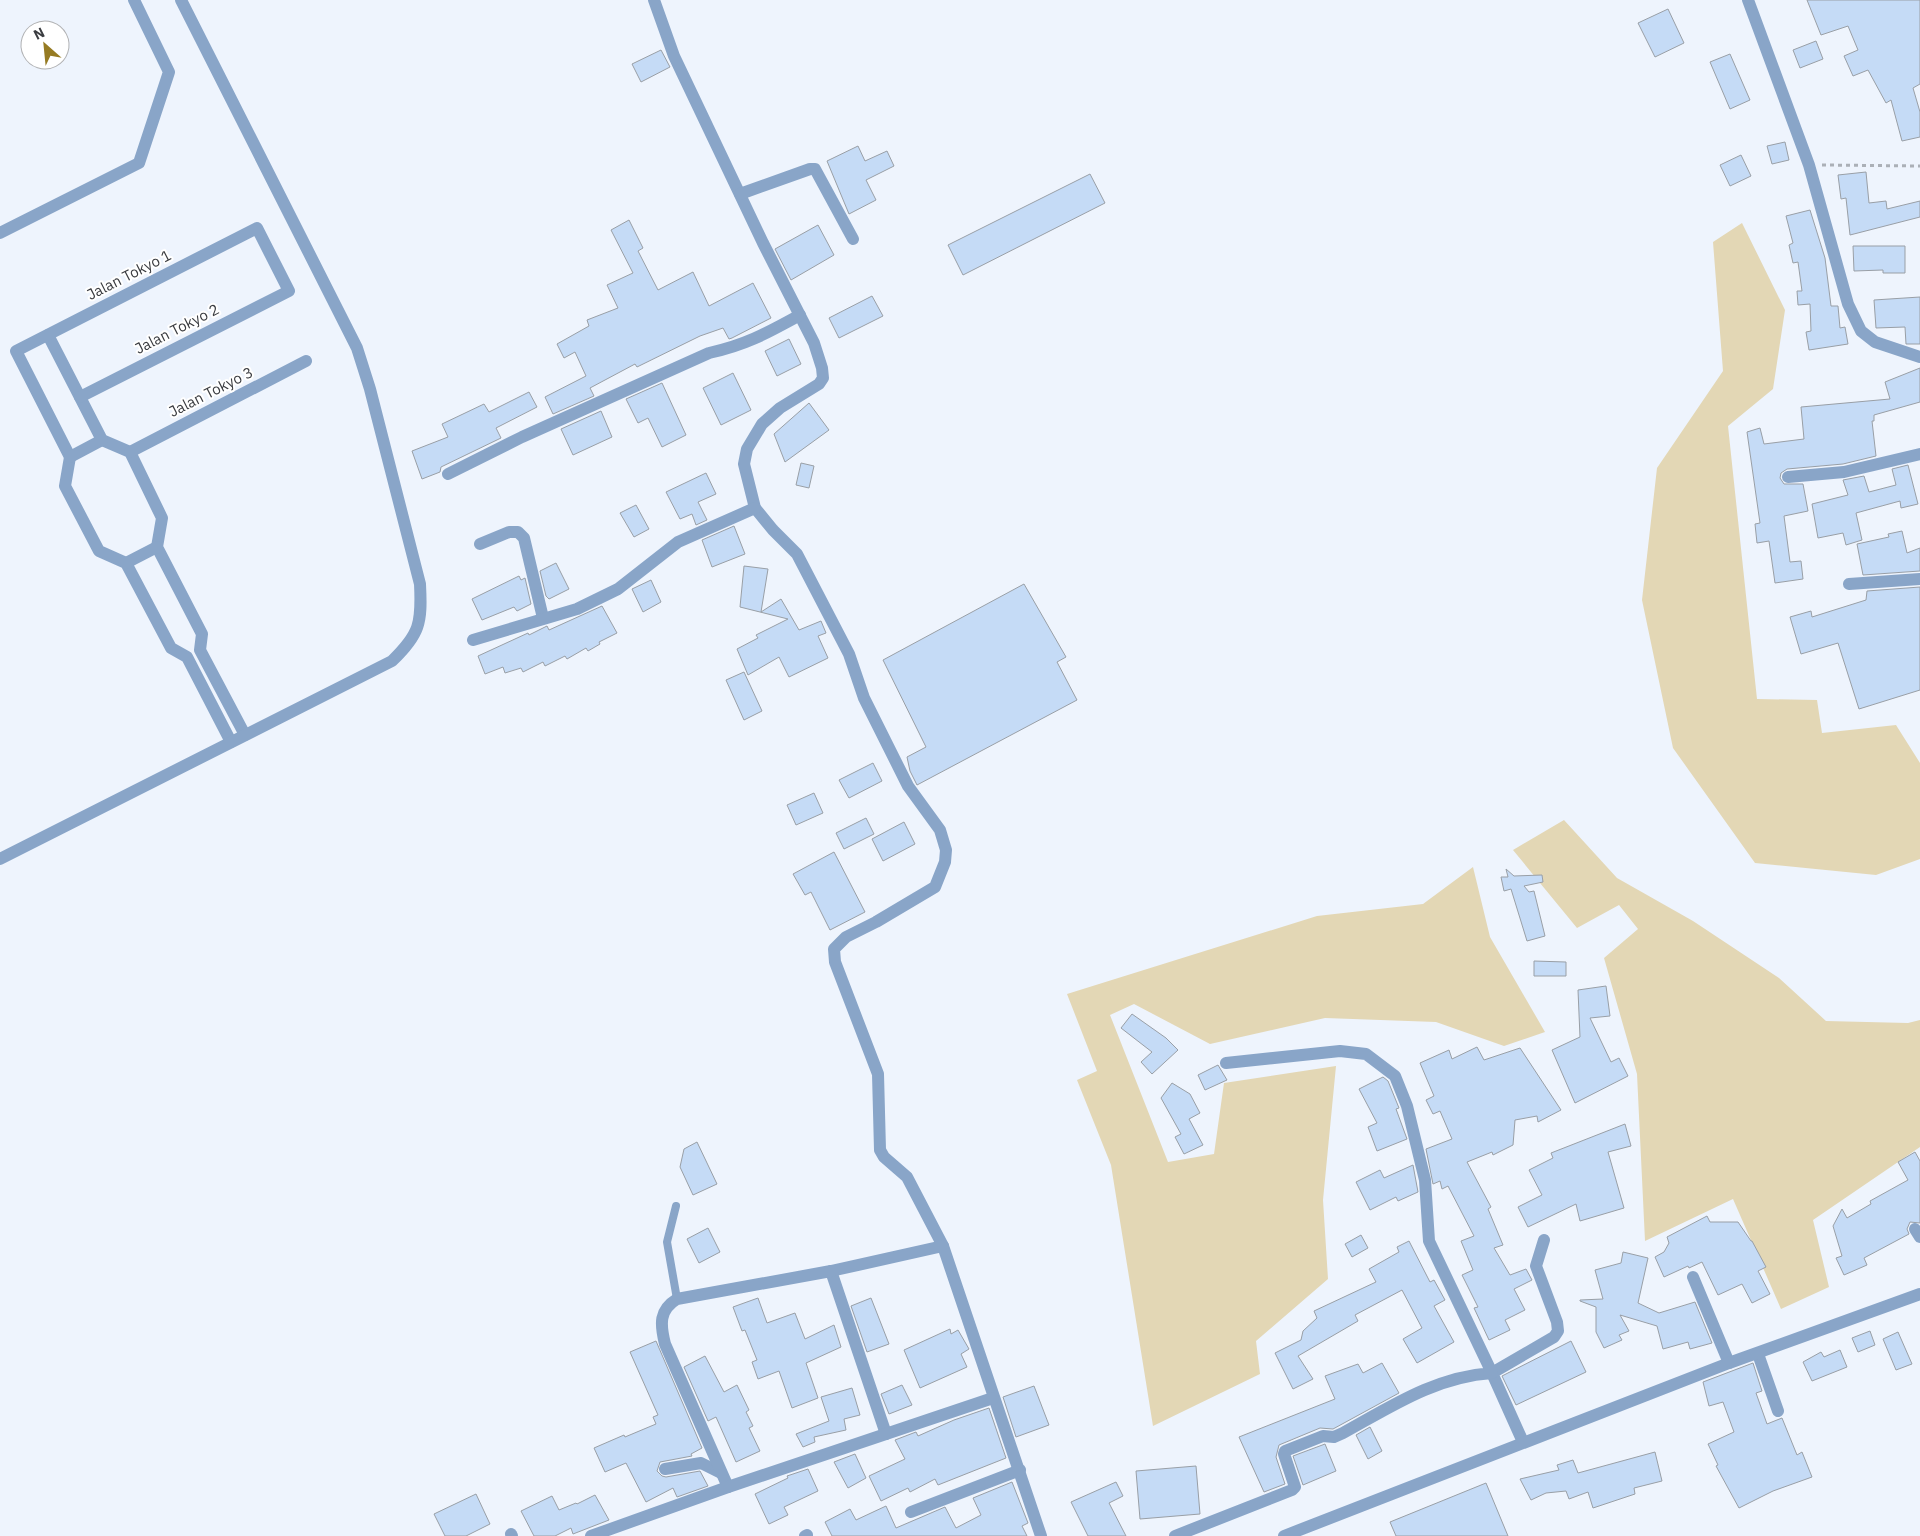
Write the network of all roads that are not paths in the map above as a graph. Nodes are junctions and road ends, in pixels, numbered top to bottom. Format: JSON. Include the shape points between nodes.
{"nodes":[{"id":1,"x":134,"y":0,"type":"edge"},
{"id":2,"x":181,"y":0,"type":"edge"},
{"id":3,"x":654,"y":0,"type":"edge"},
{"id":4,"x":1750,"y":1,"type":"edge"},
{"id":5,"x":740,"y":194,"type":"junction"},
{"id":6,"x":0,"y":233,"type":"edge"},
{"id":7,"x":853,"y":239,"type":"dead end"},
{"id":8,"x":289,"y":290,"type":"joint"},
{"id":9,"x":800,"y":315,"type":"junction"},
{"id":10,"x":48,"y":335,"type":"junction"},
{"id":11,"x":1920,"y":357,"type":"edge"},
{"id":12,"x":306,"y":361,"type":"dead end"},
{"id":13,"x":80,"y":397,"type":"junction"},
{"id":14,"x":102,"y":440,"type":"junction"},
{"id":15,"x":130,"y":452,"type":"junction"},
{"id":16,"x":1920,"y":454,"type":"edge"},
{"id":17,"x":70,"y":457,"type":"junction"},
{"id":18,"x":448,"y":474,"type":"dead end"},
{"id":19,"x":1788,"y":477,"type":"dead end"},
{"id":20,"x":755,"y":508,"type":"junction"},
{"id":21,"x":480,"y":544,"type":"dead end"},
{"id":22,"x":157,"y":547,"type":"junction"},
{"id":23,"x":126,"y":563,"type":"junction"},
{"id":24,"x":1920,"y":579,"type":"edge"},
{"id":25,"x":1849,"y":584,"type":"dead end"},
{"id":26,"x":543,"y":618,"type":"junction"},
{"id":27,"x":473,"y":640,"type":"dead end"},
{"id":28,"x":200,"y":650,"type":"junction"},
{"id":29,"x":187,"y":657,"type":"junction"},
{"id":30,"x":245,"y":735,"type":"junction"},
{"id":31,"x":231,"y":742,"type":"junction"},
{"id":32,"x":0,"y":860,"type":"edge"},
{"id":33,"x":1226,"y":1063,"type":"dead end"},
{"id":34,"x":676,"y":1206,"type":"dead end"},
{"id":35,"x":1544,"y":1240,"type":"dead end"},
{"id":36,"x":943,"y":1246,"type":"junction"},
{"id":37,"x":831,"y":1271,"type":"junction"},
{"id":38,"x":1693,"y":1276,"type":"dead end"},
{"id":39,"x":1920,"y":1294,"type":"edge"},
{"id":40,"x":677,"y":1299,"type":"junction"},
{"id":41,"x":1758,"y":1354,"type":"junction"},
{"id":42,"x":1729,"y":1363,"type":"junction"},
{"id":43,"x":1492,"y":1373,"type":"junction"},
{"id":44,"x":993,"y":1398,"type":"junction"},
{"id":45,"x":1778,"y":1411,"type":"dead end"},
{"id":46,"x":886,"y":1434,"type":"junction"},
{"id":47,"x":1522,"y":1442,"type":"junction"},
{"id":48,"x":665,"y":1469,"type":"dead end"},
{"id":49,"x":1020,"y":1470,"type":"junction"},
{"id":50,"x":721,"y":1473,"type":"junction"},
{"id":51,"x":728,"y":1487,"type":"junction"},
{"id":52,"x":911,"y":1512,"type":"dead end"},
{"id":53,"x":1207,"y":1530,"type":"edge"},
{"id":54,"x":591,"y":1536,"type":"edge"},
{"id":55,"x":1041,"y":1536,"type":"edge"},
{"id":56,"x":1175,"y":1536,"type":"edge"},
{"id":57,"x":1284,"y":1536,"type":"edge"}],
"edges":[{"from":1,"to":6,"type":"street","via":[[169,72],[139,163]]},
{"from":2,"to":30,"type":"street","via":[[357,348],[420,584],[422,615],[410,644],[392,661]]},
{"from":3,"to":5,"type":"street","via":[[674,56]]},
{"from":4,"to":11,"type":"street","via":[[1809,165],[1848,304],[1861,332],[1875,342]]},
{"from":5,"to":7,"type":"street","via":[[815,169]]},
{"from":5,"to":9,"type":"street"},
{"from":8,"to":10,"type":"street","name":"Jalan Tokyo 1","via":[[257,228]]},
{"from":8,"to":13,"type":"street","name":"Jalan Tokyo 2"},
{"from":9,"to":18,"type":"street","via":[[762,337],[709,353]]},
{"from":9,"to":20,"type":"street","via":[[814,343],[822,378],[819,384],[780,408],[762,424],[747,449],[744,464]]},
{"from":10,"to":13,"type":"street"},
{"from":10,"to":17,"type":"street","name":"Jalan Tokyo 1","via":[[16,351]]},
{"from":12,"to":15,"type":"street","name":"Jalan Tokyo 3"},
{"from":13,"to":14,"type":"street"},
{"from":14,"to":15,"type":"street"},
{"from":14,"to":17,"type":"street"},
{"from":15,"to":22,"type":"street","via":[[162,518]]},
{"from":16,"to":19,"type":"street","via":[[1844,472]]},
{"from":17,"to":23,"type":"street","via":[[65,486],[99,551]]},
{"from":20,"to":26,"type":"street","via":[[678,542],[618,589],[577,609]]},
{"from":20,"to":36,"type":"street","via":[[798,554],[849,654],[864,698],[908,786],[944,840],[945,862],[935,887],[846,937],[834,949],[835,962],[878,1074],[880,1150],[907,1177]]},
{"from":21,"to":26,"type":"street","via":[[508,532],[518,532],[524,538]]},
{"from":22,"to":23,"type":"street"},
{"from":22,"to":28,"type":"street","via":[[202,634]]},
{"from":23,"to":29,"type":"street","via":[[171,648]]},
{"from":24,"to":25,"type":"street"},
{"from":26,"to":27,"type":"street"},
{"from":28,"to":29,"type":"street"},
{"from":28,"to":30,"type":"street"},
{"from":29,"to":31,"type":"street"},
{"from":30,"to":31,"type":"street"},
{"from":31,"to":32,"type":"street"},
{"from":33,"to":43,"type":"street","via":[[1340,1051],[1366,1054],[1395,1076],[1407,1106],[1425,1180],[1429,1241]]},
{"from":34,"to":40,"type":"lane","via":[[667,1242]]},
{"from":35,"to":43,"type":"street","via":[[1536,1266],[1558,1331],[1554,1337]]},
{"from":36,"to":37,"type":"street"},
{"from":36,"to":44,"type":"street"},
{"from":37,"to":40,"type":"street"},
{"from":37,"to":46,"type":"street"},
{"from":38,"to":42,"type":"street"},
{"from":39,"to":41,"type":"street"},
{"from":40,"to":50,"type":"street","via":[[662,1314],[661,1329]]},
{"from":41,"to":42,"type":"street"},
{"from":41,"to":45,"type":"street"},
{"from":42,"to":47,"type":"street"},
{"from":43,"to":47,"type":"street"},
{"from":43,"to":53,"type":"street","via":[[1473,1374],[1422,1389],[1343,1433],[1334,1437],[1322,1436],[1285,1451],[1295,1487]]},
{"from":44,"to":46,"type":"street"},
{"from":44,"to":49,"type":"street"},
{"from":46,"to":51,"type":"street"},
{"from":47,"to":57,"type":"street"},
{"from":48,"to":50,"type":"street","via":[[701,1463]]},
{"from":49,"to":52,"type":"street"},
{"from":49,"to":55,"type":"street"},
{"from":50,"to":51,"type":"street"},
{"from":51,"to":54,"type":"street"},
{"from":53,"to":56,"type":"street"}]}
